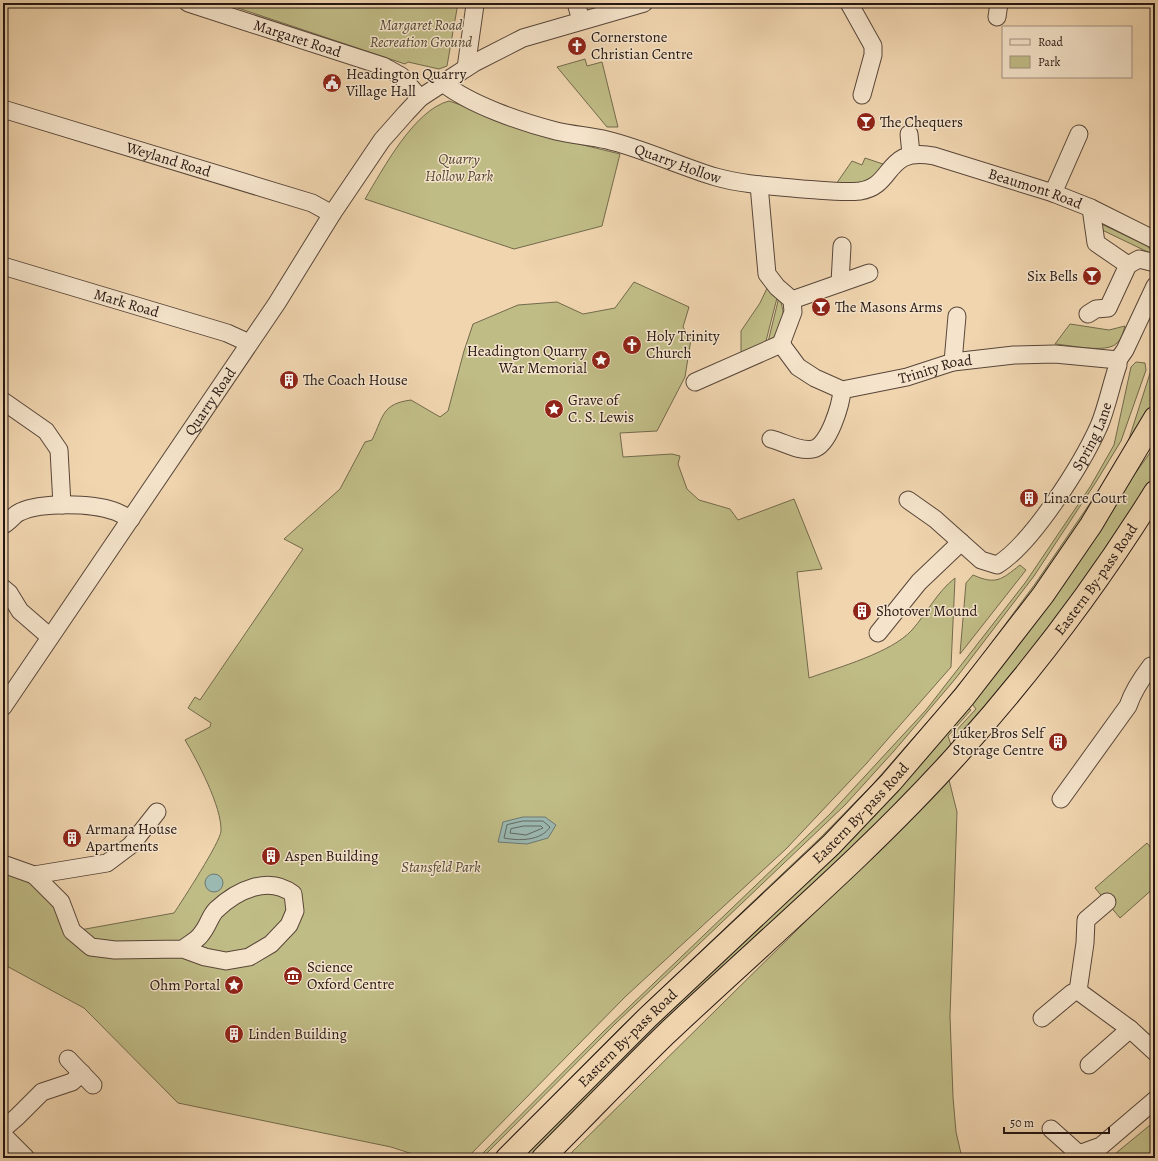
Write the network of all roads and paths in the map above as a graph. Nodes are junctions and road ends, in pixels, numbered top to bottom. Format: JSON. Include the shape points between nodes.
{"nodes":[{"id":1,"x":188,"y":3,"type":"edge"},
{"id":2,"x":576,"y":3,"type":"edge"},
{"id":3,"x":644,"y":3,"type":"edge"},
{"id":4,"x":849,"y":3,"type":"edge"},
{"id":5,"x":475,"y":5,"type":"dead end"},
{"id":6,"x":581,"y":20,"type":"junction"},
{"id":7,"x":466,"y":68,"type":"junction"},
{"id":8,"x":442,"y":82,"type":"junction"},
{"id":9,"x":862,"y":95,"type":"dead end"},
{"id":10,"x":420,"y":98,"type":"junction"},
{"id":11,"x":3,"y":109,"type":"edge"},
{"id":12,"x":909,"y":134,"type":"dead end"},
{"id":13,"x":1079,"y":134,"type":"dead end"},
{"id":14,"x":910,"y":154,"type":"junction"},
{"id":15,"x":759,"y":185,"type":"junction"},
{"id":16,"x":1053,"y":193,"type":"junction"},
{"id":17,"x":1091,"y":208,"type":"junction"},
{"id":18,"x":332,"y":214,"type":"junction"},
{"id":19,"x":1155,"y":240,"type":"edge"},
{"id":20,"x":842,"y":246,"type":"dead end"},
{"id":21,"x":1155,"y":263,"type":"edge"},
{"id":22,"x":1128,"y":265,"type":"junction"},
{"id":23,"x":3,"y":266,"type":"edge"},
{"id":24,"x":869,"y":273,"type":"dead end"},
{"id":25,"x":840,"y":283,"type":"junction"},
{"id":26,"x":1155,"y":286,"type":"edge"},
{"id":27,"x":792,"y":300,"type":"junction"},
{"id":28,"x":1088,"y":314,"type":"dead end"},
{"id":29,"x":957,"y":316,"type":"dead end"},
{"id":30,"x":249,"y":343,"type":"junction"},
{"id":31,"x":781,"y":344,"type":"junction"},
{"id":32,"x":1118,"y":360,"type":"junction"},
{"id":33,"x":953,"y":362,"type":"junction"},
{"id":34,"x":695,"y":382,"type":"dead end"},
{"id":35,"x":842,"y":390,"type":"junction"},
{"id":36,"x":3,"y":402,"type":"edge"},
{"id":37,"x":1155,"y":418,"type":"edge"},
{"id":38,"x":771,"y":438,"type":"dead end"},
{"id":39,"x":1155,"y":492,"type":"edge"},
{"id":40,"x":908,"y":500,"type":"dead end"},
{"id":41,"x":62,"y":505,"type":"junction"},
{"id":42,"x":131,"y":519,"type":"junction"},
{"id":43,"x":3,"y":525,"type":"edge"},
{"id":44,"x":961,"y":542,"type":"junction"},
{"id":45,"x":3,"y":588,"type":"edge"},
{"id":46,"x":878,"y":633,"type":"dead end"},
{"id":47,"x":50,"y":637,"type":"junction"},
{"id":48,"x":1155,"y":666,"type":"edge"},
{"id":49,"x":3,"y":707,"type":"edge"},
{"id":50,"x":1060,"y":799,"type":"dead end"},
{"id":51,"x":157,"y":812,"type":"dead end"},
{"id":52,"x":3,"y":864,"type":"edge"},
{"id":53,"x":34,"y":875,"type":"junction"},
{"id":54,"x":1107,"y":902,"type":"dead end"},
{"id":55,"x":183,"y":949,"type":"junction"},
{"id":56,"x":1078,"y":991,"type":"junction"},
{"id":57,"x":1042,"y":1018,"type":"dead end"},
{"id":58,"x":1130,"y":1029,"type":"junction"},
{"id":59,"x":1155,"y":1052,"type":"edge"},
{"id":60,"x":68,"y":1059,"type":"dead end"},
{"id":61,"x":1089,"y":1065,"type":"dead end"},
{"id":62,"x":1155,"y":1100,"type":"edge"},
{"id":63,"x":3,"y":1129,"type":"edge"},
{"id":64,"x":1051,"y":1129,"type":"dead end"},
{"id":65,"x":3,"y":1135,"type":"edge"},
{"id":66,"x":26,"y":1158,"type":"edge"},
{"id":67,"x":507,"y":1158,"type":"edge"},
{"id":68,"x":543,"y":1158,"type":"edge"}],
"edges":[{"from":1,"to":10,"type":"street","name":"Margaret Road","via":[[383,66],[401,76]]},
{"from":2,"to":6,"type":"street"},
{"from":3,"to":6,"type":"street","name":"Quarry Road"},
{"from":4,"to":9,"type":"street","via":[[873,46]]},
{"from":5,"to":7,"type":"street"},
{"from":6,"to":7,"type":"street","name":"Quarry Road","via":[[523,38]]},
{"from":7,"to":8,"type":"street","name":"Quarry Road"},
{"from":8,"to":10,"type":"street","name":"Quarry Road"},
{"from":8,"to":15,"type":"street","name":"Quarry Hollow","via":[[462,96],[520,120],[557,131],[606,139],[718,177]]},
{"from":10,"to":18,"type":"street","name":"Quarry Road","via":[[382,140]]},
{"from":11,"to":18,"type":"street","name":"Weyland Road","via":[[312,203]]},
{"from":12,"to":14,"type":"street"},
{"from":13,"to":16,"type":"street"},
{"from":14,"to":15,"type":"street","name":"Quarry Hollow","via":[[899,160],[877,185],[862,191],[837,192]]},
{"from":14,"to":16,"type":"street","name":"Beaumont Road","via":[[934,156]]},
{"from":15,"to":27,"type":"street","via":[[767,274]]},
{"from":16,"to":17,"type":"street","name":"Beaumont Road"},
{"from":17,"to":19,"type":"street","name":"Beaumont Road"},
{"from":17,"to":22,"type":"street","via":[[1096,243]]},
{"from":18,"to":30,"type":"street","name":"Quarry Road","via":[[283,295]]},
{"from":20,"to":25,"type":"street"},
{"from":21,"to":22,"type":"street","via":[[1140,259]]},
{"from":22,"to":28,"type":"street","via":[[1108,308],[1096,309]]},
{"from":23,"to":30,"type":"street","name":"Mark Road","via":[[227,333]]},
{"from":24,"to":25,"type":"street"},
{"from":25,"to":27,"type":"street"},
{"from":26,"to":32,"type":"street"},
{"from":27,"to":31,"type":"street","via":[[793,312]]},
{"from":29,"to":33,"type":"street"},
{"from":30,"to":42,"type":"street","name":"Quarry Road"},
{"from":31,"to":34,"type":"street"},
{"from":31,"to":35,"type":"street","via":[[798,367]]},
{"from":32,"to":33,"type":"street","name":"Trinity Road","via":[[1055,354],[1014,355]]},
{"from":32,"to":44,"type":"street","name":"Spring Lane","via":[[1100,425],[1043,517],[1026,539],[997,565],[981,560]]},
{"from":33,"to":35,"type":"street","name":"Trinity Road","via":[[914,376]]},
{"from":35,"to":38,"type":"street","via":[[842,399],[836,416],[822,445],[814,449],[804,449]]},
{"from":36,"to":41,"type":"street","via":[[46,431],[59,450]]},
{"from":37,"to":67,"type":"highway","name":"Eastern By-pass Road","via":[[1091,525],[1043,595],[964,697],[891,782],[831,845],[648,1017]]},
{"from":39,"to":68,"type":"highway","name":"Eastern By-pass Road","via":[[1126,540],[1074,614],[955,757],[849,864],[665,1036]]},
{"from":40,"to":44,"type":"street","name":"Spring Lane"},
{"from":41,"to":42,"type":"street","via":[[114,511]]},
{"from":41,"to":43,"type":"street","via":[[30,508],[18,513]]},
{"from":42,"to":47,"type":"street","name":"Quarry Road"},
{"from":44,"to":46,"type":"street","via":[[919,582]]},
{"from":45,"to":47,"type":"street","via":[[20,611]]},
{"from":47,"to":49,"type":"street","name":"Quarry Road"},
{"from":48,"to":50,"type":"street","via":[[1151,666],[1138,683],[1128,706]]},
{"from":51,"to":53,"type":"street","via":[[131,845],[108,863]]},
{"from":52,"to":53,"type":"street"},
{"from":53,"to":55,"type":"street","via":[[61,902],[72,931],[91,947],[115,950]]},
{"from":54,"to":56,"type":"street","via":[[1086,920]]},
{"from":55,"to":55,"type":"street","via":[[226,961],[249,957],[271,944],[289,925],[295,911],[294,894],[285,888],[272,885],[254,886],[234,896],[215,911],[202,935]]},
{"from":56,"to":57,"type":"street"},
{"from":56,"to":58,"type":"street"},
{"from":58,"to":59,"type":"street"},
{"from":58,"to":61,"type":"street"},
{"from":60,"to":63,"type":"street","via":[[87,1079],[42,1092]]},
{"from":62,"to":64,"type":"street","via":[[1101,1146],[1079,1154]]},
{"from":65,"to":66,"type":"street"}]}
